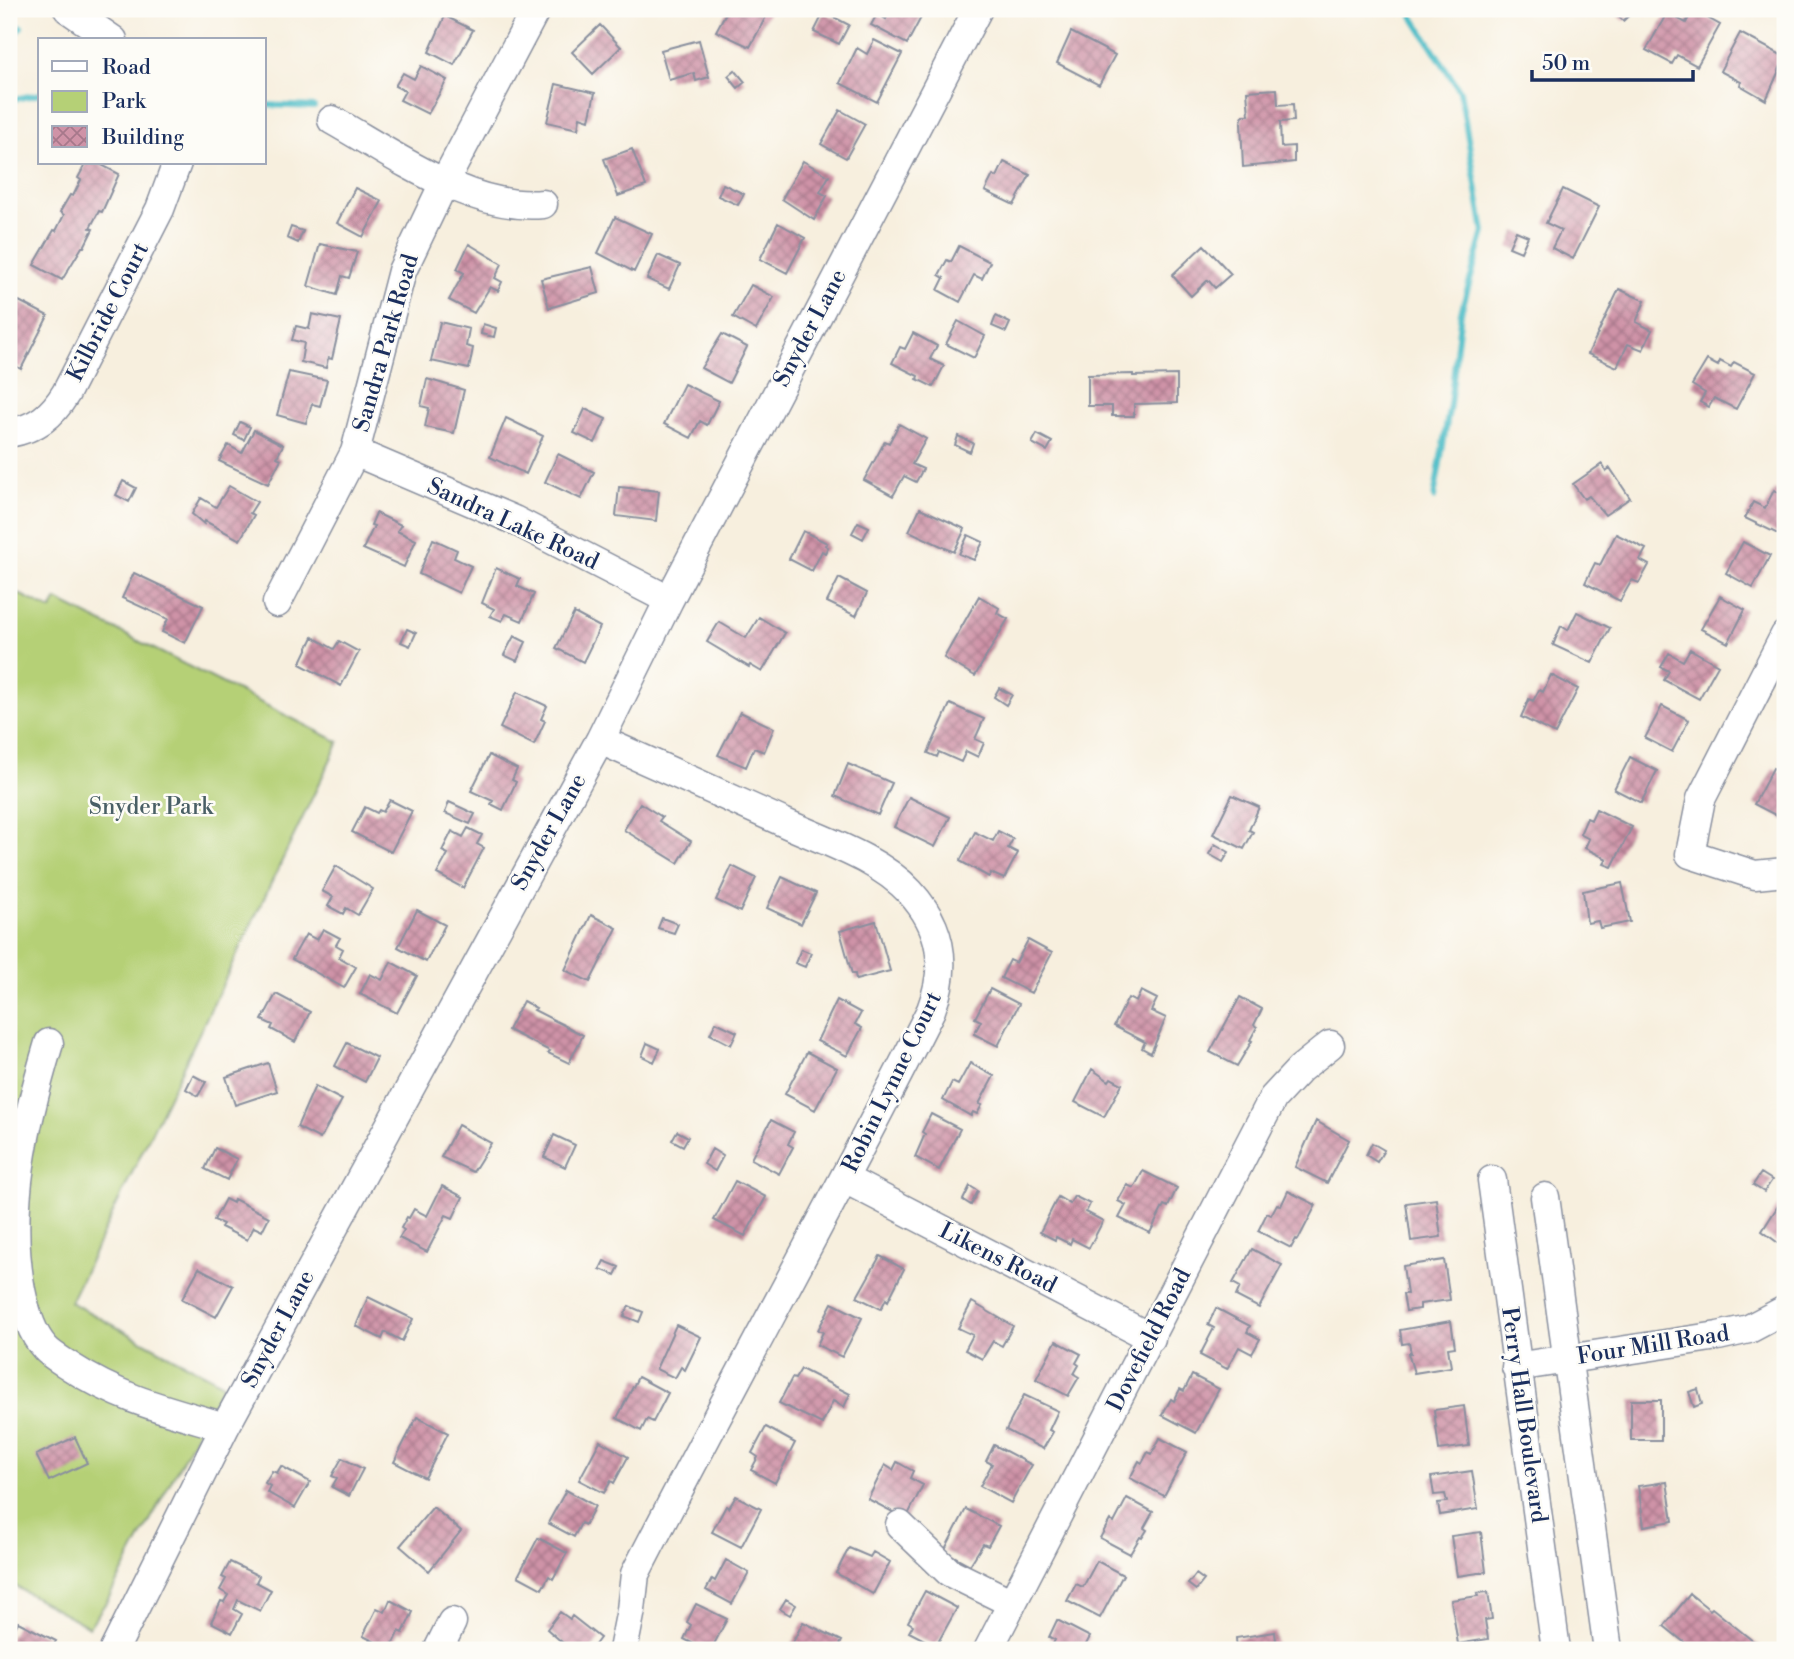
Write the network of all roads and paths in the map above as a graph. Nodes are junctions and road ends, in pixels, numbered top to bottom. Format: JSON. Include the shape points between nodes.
{"nodes":[{"id":1,"x":68,"y":9,"type":"edge"},
{"id":2,"x":536,"y":9,"type":"edge"},
{"id":3,"x":978,"y":9,"type":"edge"},
{"id":4,"x":110,"y":38,"type":"edge"},
{"id":5,"x":332,"y":120,"type":"dead end"},
{"id":6,"x":177,"y":164,"type":"edge"},
{"id":7,"x":444,"y":183,"type":"junction"},
{"id":8,"x":543,"y":204,"type":"dead end"},
{"id":9,"x":9,"y":433,"type":"edge"},
{"id":10,"x":355,"y":452,"type":"junction"},
{"id":11,"x":669,"y":600,"type":"junction"},
{"id":12,"x":277,"y":603,"type":"dead end"},
{"id":13,"x":1785,"y":635,"type":"edge"},
{"id":14,"x":600,"y":740,"type":"junction"},
{"id":15,"x":1785,"y":872,"type":"edge"},
{"id":16,"x":49,"y":1043,"type":"dead end"},
{"id":17,"x":1330,"y":1045,"type":"dead end"},
{"id":18,"x":845,"y":1179,"type":"junction"},
{"id":19,"x":1492,"y":1180,"type":"dead end"},
{"id":20,"x":1545,"y":1197,"type":"dead end"},
{"id":21,"x":1785,"y":1310,"type":"edge"},
{"id":22,"x":1151,"y":1338,"type":"junction"},
{"id":23,"x":1566,"y":1360,"type":"junction"},
{"id":24,"x":1516,"y":1367,"type":"junction"},
{"id":25,"x":225,"y":1427,"type":"junction"},
{"id":26,"x":900,"y":1525,"type":"dead end"},
{"id":27,"x":1012,"y":1603,"type":"junction"},
{"id":28,"x":452,"y":1622,"type":"dead end"},
{"id":29,"x":114,"y":1650,"type":"edge"},
{"id":30,"x":438,"y":1650,"type":"edge"},
{"id":31,"x":623,"y":1650,"type":"edge"},
{"id":32,"x":988,"y":1650,"type":"edge"},
{"id":33,"x":1556,"y":1650,"type":"edge"},
{"id":34,"x":1608,"y":1650,"type":"edge"}],
"edges":[{"from":1,"to":4,"type":"street"},
{"from":2,"to":7,"type":"street","name":"Sandra Park Road"},
{"from":3,"to":11,"type":"street","name":"Snyder Lane"},
{"from":5,"to":7,"type":"street"},
{"from":6,"to":9,"type":"street","name":"Kilbride Court","via":[[160,209],[61,401],[45,420]]},
{"from":7,"to":8,"type":"street","via":[[492,201]]},
{"from":7,"to":10,"type":"street","name":"Sandra Park Road","via":[[402,271]]},
{"from":10,"to":11,"type":"street","name":"Sandra Lake Road","via":[[514,520]]},
{"from":10,"to":12,"type":"street","name":"Sandra Park Road"},
{"from":11,"to":14,"type":"street","name":"Snyder Lane"},
{"from":13,"to":15,"type":"street","via":[[1701,799],[1690,854],[1755,875]]},
{"from":14,"to":18,"type":"street","name":"Robin Lynne Court","via":[[870,863],[895,879],[922,908],[942,958],[938,990]]},
{"from":14,"to":25,"type":"street","name":"Snyder Lane"},
{"from":16,"to":25,"type":"street","via":[[17,1180],[14,1232],[24,1308],[35,1334],[46,1350],[93,1381],[135,1401]]},
{"from":17,"to":22,"type":"street","name":"Dovefield Road","via":[[1273,1098]]},
{"from":18,"to":22,"type":"street","name":"Likens Road"},
{"from":18,"to":31,"type":"street","name":"Robin Lynne Court","via":[[635,1574]]},
{"from":19,"to":24,"type":"street","name":"Perry Hall Boulevard"},
{"from":20,"to":23,"type":"street"},
{"from":21,"to":23,"type":"street","name":"Four Mill Road","via":[[1749,1329]]},
{"from":22,"to":27,"type":"street","name":"Dovefield Road"},
{"from":23,"to":24,"type":"street","name":"Four Mill Road"},
{"from":23,"to":34,"type":"street"},
{"from":24,"to":33,"type":"street","name":"Perry Hall Boulevard"},
{"from":25,"to":29,"type":"street","name":"Snyder Lane"},
{"from":26,"to":27,"type":"street","via":[[949,1572]]},
{"from":27,"to":32,"type":"street","name":"Dovefield Road"},
{"from":28,"to":30,"type":"street"}]}
